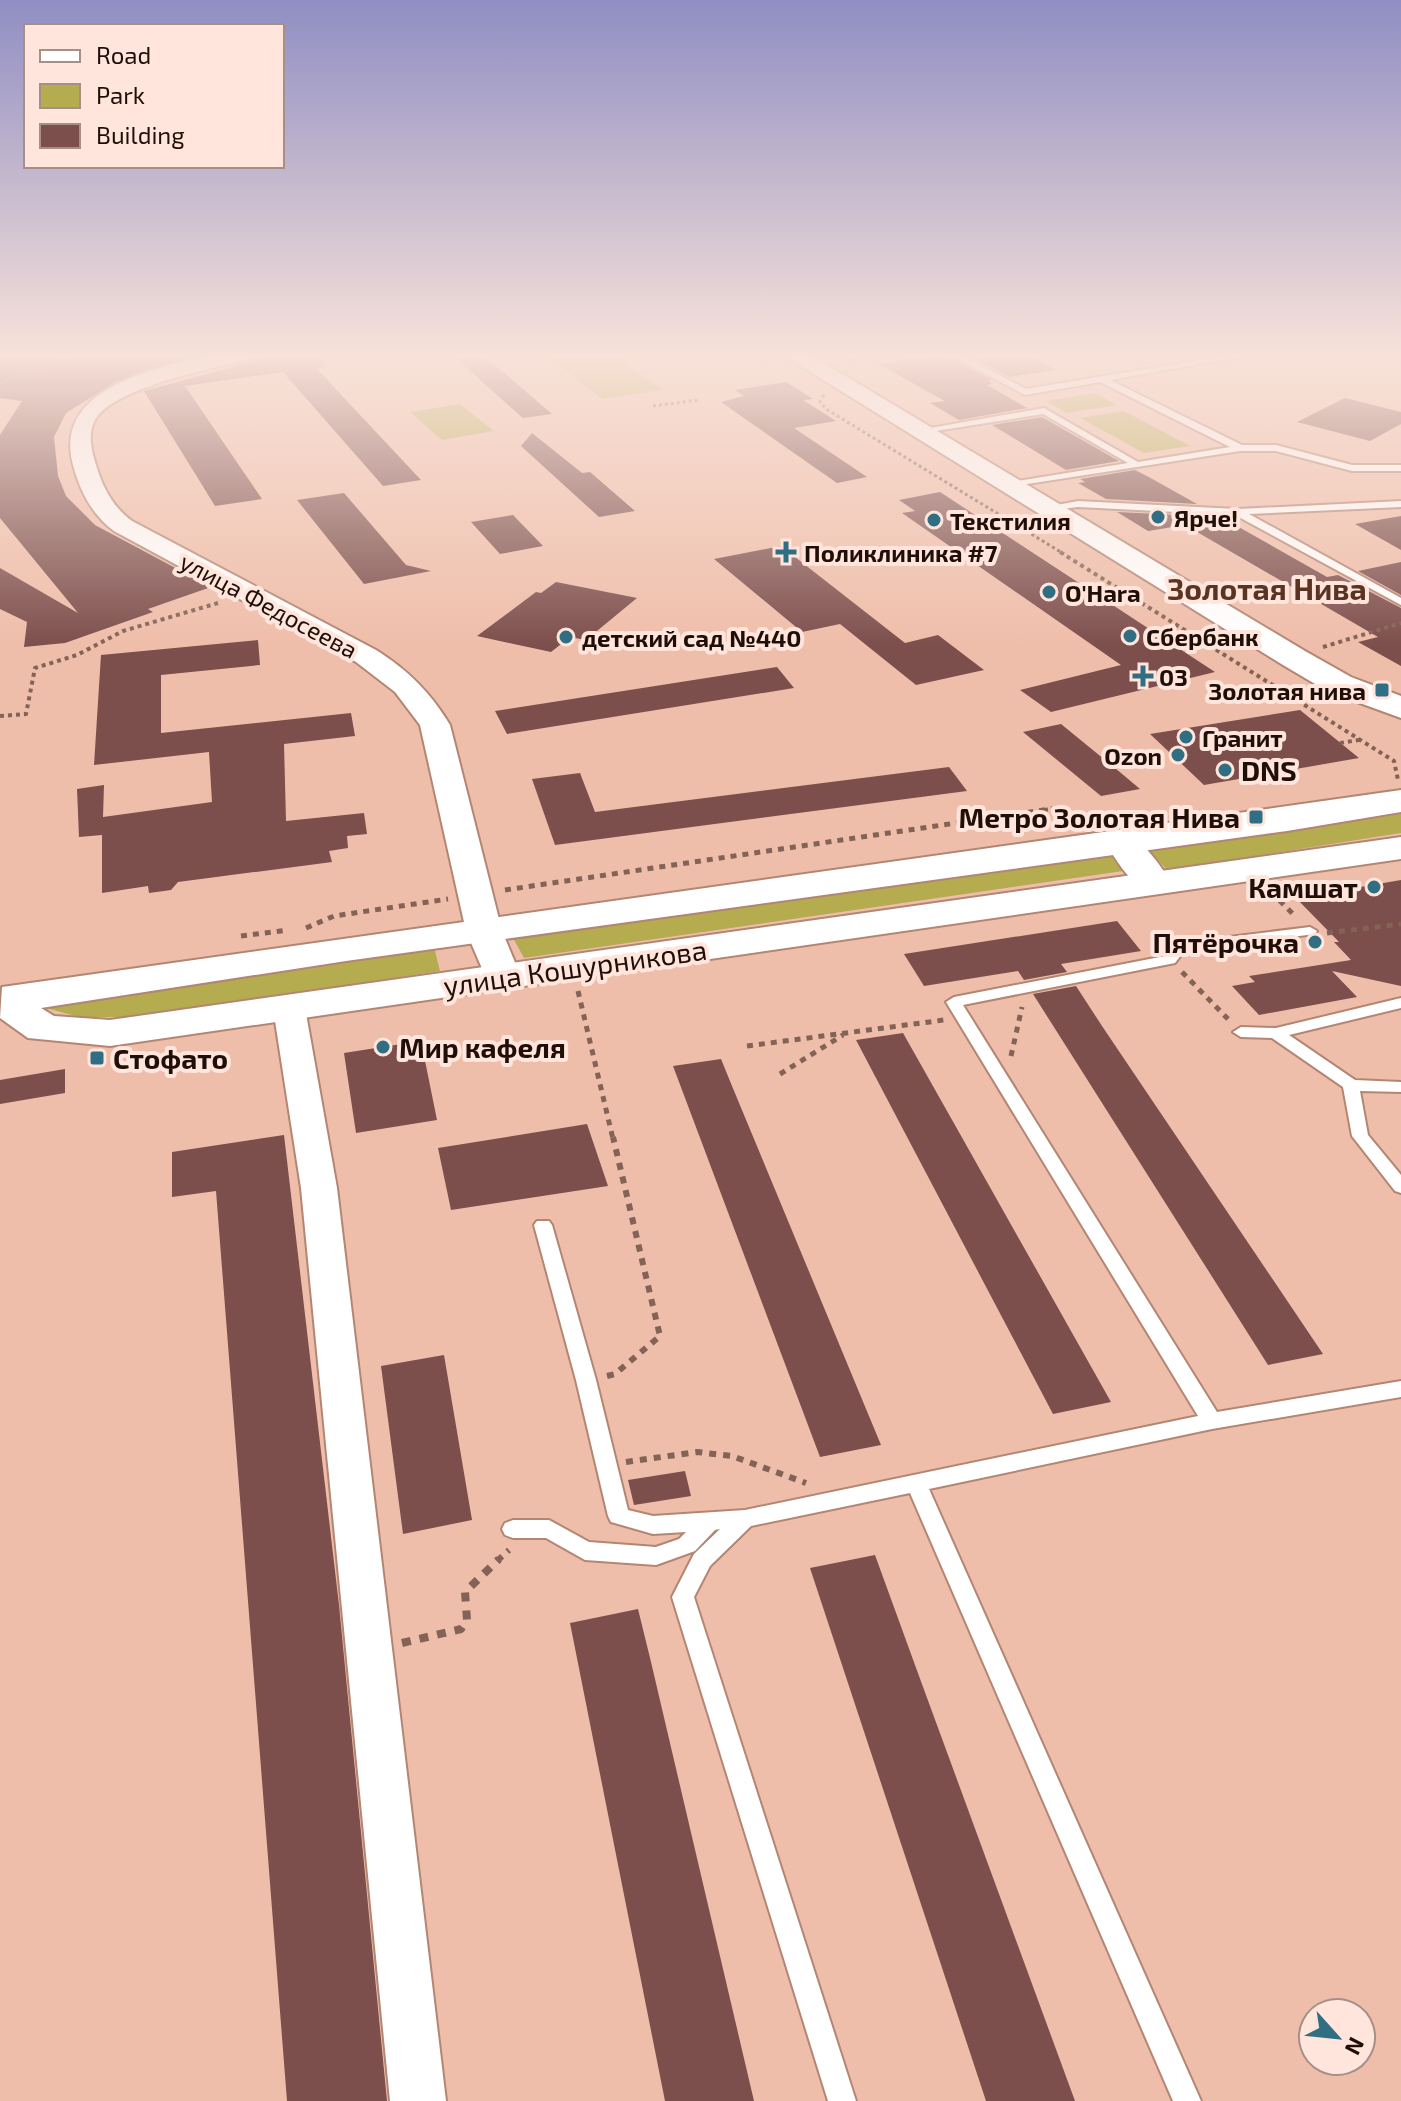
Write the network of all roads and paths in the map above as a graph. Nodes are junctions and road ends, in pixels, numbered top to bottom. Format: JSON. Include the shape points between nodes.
{"nodes":[{"id":1,"x":82,"y":451,"type":"edge"},
{"id":2,"x":895,"y":451,"type":"edge"},
{"id":3,"x":957,"y":451,"type":"edge"},
{"id":4,"x":1113,"y":451,"type":"edge"},
{"id":5,"x":1222,"y":451,"type":"edge"},
{"id":6,"x":1288,"y":451,"type":"edge"},
{"id":7,"x":1137,"y":465,"type":"junction"},
{"id":8,"x":1401,"y":468,"type":"edge"},
{"id":9,"x":1011,"y":485,"type":"junction"},
{"id":10,"x":1401,"y":504,"type":"edge"},
{"id":11,"x":1046,"y":508,"type":"junction"},
{"id":12,"x":1237,"y":512,"type":"junction"},
{"id":13,"x":1400,"y":603,"type":"edge"},
{"id":14,"x":214,"y":604,"type":"dead end"},
{"id":15,"x":1401,"y":623,"type":"edge"},
{"id":16,"x":1319,"y":648,"type":"dead end"},
{"id":17,"x":1339,"y":684,"type":"junction"},
{"id":18,"x":1401,"y":708,"type":"edge"},
{"id":19,"x":0,"y":716,"type":"edge"},
{"id":20,"x":1361,"y":739,"type":"junction"},
{"id":21,"x":1340,"y":743,"type":"dead end"},
{"id":22,"x":1398,"y":746,"type":"edge"},
{"id":23,"x":1401,"y":801,"type":"edge"},
{"id":24,"x":1060,"y":808,"type":"dead end"},
{"id":25,"x":1122,"y":843,"type":"junction"},
{"id":26,"x":1401,"y":848,"type":"edge"},
{"id":27,"x":1155,"y":884,"type":"junction"},
{"id":28,"x":1271,"y":892,"type":"dead end"},
{"id":29,"x":1282,"y":903,"type":"dead end"},
{"id":30,"x":481,"y":912,"type":"junction"},
{"id":31,"x":1401,"y":924,"type":"edge"},
{"id":32,"x":1310,"y":931,"type":"joint"},
{"id":33,"x":241,"y":936,"type":"dead end"},
{"id":34,"x":1170,"y":960,"type":"junction"},
{"id":35,"x":502,"y":977,"type":"junction"},
{"id":36,"x":577,"y":987,"type":"dead end"},
{"id":37,"x":1027,"y":987,"type":"junction"},
{"id":38,"x":1,"y":999,"type":"edge"},
{"id":39,"x":1401,"y":1003,"type":"edge"},
{"id":40,"x":289,"y":1008,"type":"junction"},
{"id":41,"x":965,"y":1017,"type":"junction"},
{"id":42,"x":1241,"y":1032,"type":"joint"},
{"id":43,"x":848,"y":1033,"type":"junction"},
{"id":44,"x":1276,"y":1033,"type":"junction"},
{"id":45,"x":747,"y":1046,"type":"dead end"},
{"id":46,"x":780,"y":1074,"type":"dead end"},
{"id":47,"x":1005,"y":1085,"type":"junction"},
{"id":48,"x":1351,"y":1085,"type":"junction"},
{"id":49,"x":1401,"y":1087,"type":"edge"},
{"id":50,"x":1401,"y":1187,"type":"edge"},
{"id":51,"x":543,"y":1225,"type":"dead end"},
{"id":52,"x":615,"y":1374,"type":"dead end"},
{"id":53,"x":1401,"y":1389,"type":"edge"},
{"id":54,"x":1212,"y":1421,"type":"junction"},
{"id":55,"x":605,"y":1464,"type":"junction"},
{"id":56,"x":917,"y":1485,"type":"junction"},
{"id":57,"x":828,"y":1502,"type":"junction"},
{"id":58,"x":745,"y":1519,"type":"junction"},
{"id":59,"x":710,"y":1521,"type":"junction"},
{"id":60,"x":520,"y":1529,"type":"joint"},
{"id":61,"x":428,"y":1636,"type":"dead end"},
{"id":62,"x":418,"y":2101,"type":"edge"},
{"id":63,"x":842,"y":2101,"type":"edge"},
{"id":64,"x":1187,"y":2101,"type":"edge"}],
"edges":[{"from":1,"to":30,"type":"street","name":"улица Федосеева","via":[[95,494],[106,513],[123,526],[366,656],[422,700],[435,725]]},
{"from":2,"to":20,"type":"path"},
{"from":3,"to":9,"type":"main road"},
{"from":4,"to":7,"type":"lane"},
{"from":5,"to":7,"type":"lane"},
{"from":6,"to":8,"type":"lane","via":[[1352,468]]},
{"from":7,"to":9,"type":"lane"},
{"from":9,"to":11,"type":"main road"},
{"from":10,"to":12,"type":"lane"},
{"from":11,"to":12,"type":"lane","via":[[1078,504]]},
{"from":11,"to":17,"type":"main road"},
{"from":12,"to":13,"type":"lane"},
{"from":14,"to":19,"type":"path","via":[[123,631],[77,655],[35,668],[26,714]]},
{"from":15,"to":16,"type":"path"},
{"from":17,"to":18,"type":"main road"},
{"from":17,"to":22,"type":"main road","via":[[1377,717]]},
{"from":20,"to":21,"type":"path"},
{"from":20,"to":22,"type":"path"},
{"from":23,"to":25,"type":"main road","name":"улица Кошурникова"},
{"from":24,"to":30,"type":"path"},
{"from":25,"to":27,"type":"street"},
{"from":25,"to":30,"type":"main road","name":"улица Кошурникова"},
{"from":26,"to":27,"type":"main road","name":"улица Кошурникова"},
{"from":27,"to":35,"type":"main road","name":"улица Кошурникова"},
{"from":28,"to":29,"type":"path"},
{"from":30,"to":33,"type":"path","via":[[334,916],[310,927]]},
{"from":30,"to":35,"type":"street","name":"улица Федосеева"},
{"from":30,"to":38,"type":"main road","name":"улица Кошурникова"},
{"from":31,"to":32,"type":"path","via":[[1330,934]]},
{"from":32,"to":34,"type":"lane","via":[[1179,947]]},
{"from":34,"to":37,"type":"lane"},
{"from":34,"to":42,"type":"path"},
{"from":35,"to":40,"type":"main road","name":"улица Кошурникова"},
{"from":36,"to":52,"type":"path","via":[[660,1336]]},
{"from":37,"to":41,"type":"lane","via":[[954,1002]]},
{"from":37,"to":47,"type":"path"},
{"from":38,"to":40,"type":"main road","name":"улица Кошурникова","via":[[43,1029],[74,1033],[110,1033]]},
{"from":39,"to":44,"type":"lane"},
{"from":40,"to":62,"type":"street","via":[[319,1188]]},
{"from":41,"to":43,"type":"path"},
{"from":41,"to":47,"type":"lane"},
{"from":42,"to":44,"type":"lane"},
{"from":43,"to":45,"type":"path"},
{"from":43,"to":46,"type":"path"},
{"from":44,"to":48,"type":"lane"},
{"from":47,"to":54,"type":"lane"},
{"from":48,"to":49,"type":"lane"},
{"from":48,"to":50,"type":"lane","via":[[1360,1136]]},
{"from":51,"to":55,"type":"lane"},
{"from":53,"to":54,"type":"lane"},
{"from":54,"to":56,"type":"lane"},
{"from":55,"to":57,"type":"path","via":[[697,1452],[732,1456],[801,1479]]},
{"from":55,"to":59,"type":"lane","via":[[619,1516],[653,1525]]},
{"from":56,"to":57,"type":"lane"},
{"from":56,"to":64,"type":"lane"},
{"from":57,"to":58,"type":"lane"},
{"from":58,"to":59,"type":"lane"},
{"from":58,"to":63,"type":"lane","via":[[702,1560],[683,1597]]},
{"from":59,"to":60,"type":"lane","via":[[687,1545],[656,1556],[585,1551],[549,1529]]},
{"from":60,"to":61,"type":"path","via":[[521,1545],[495,1559],[465,1592],[467,1620],[461,1629]]}]}
